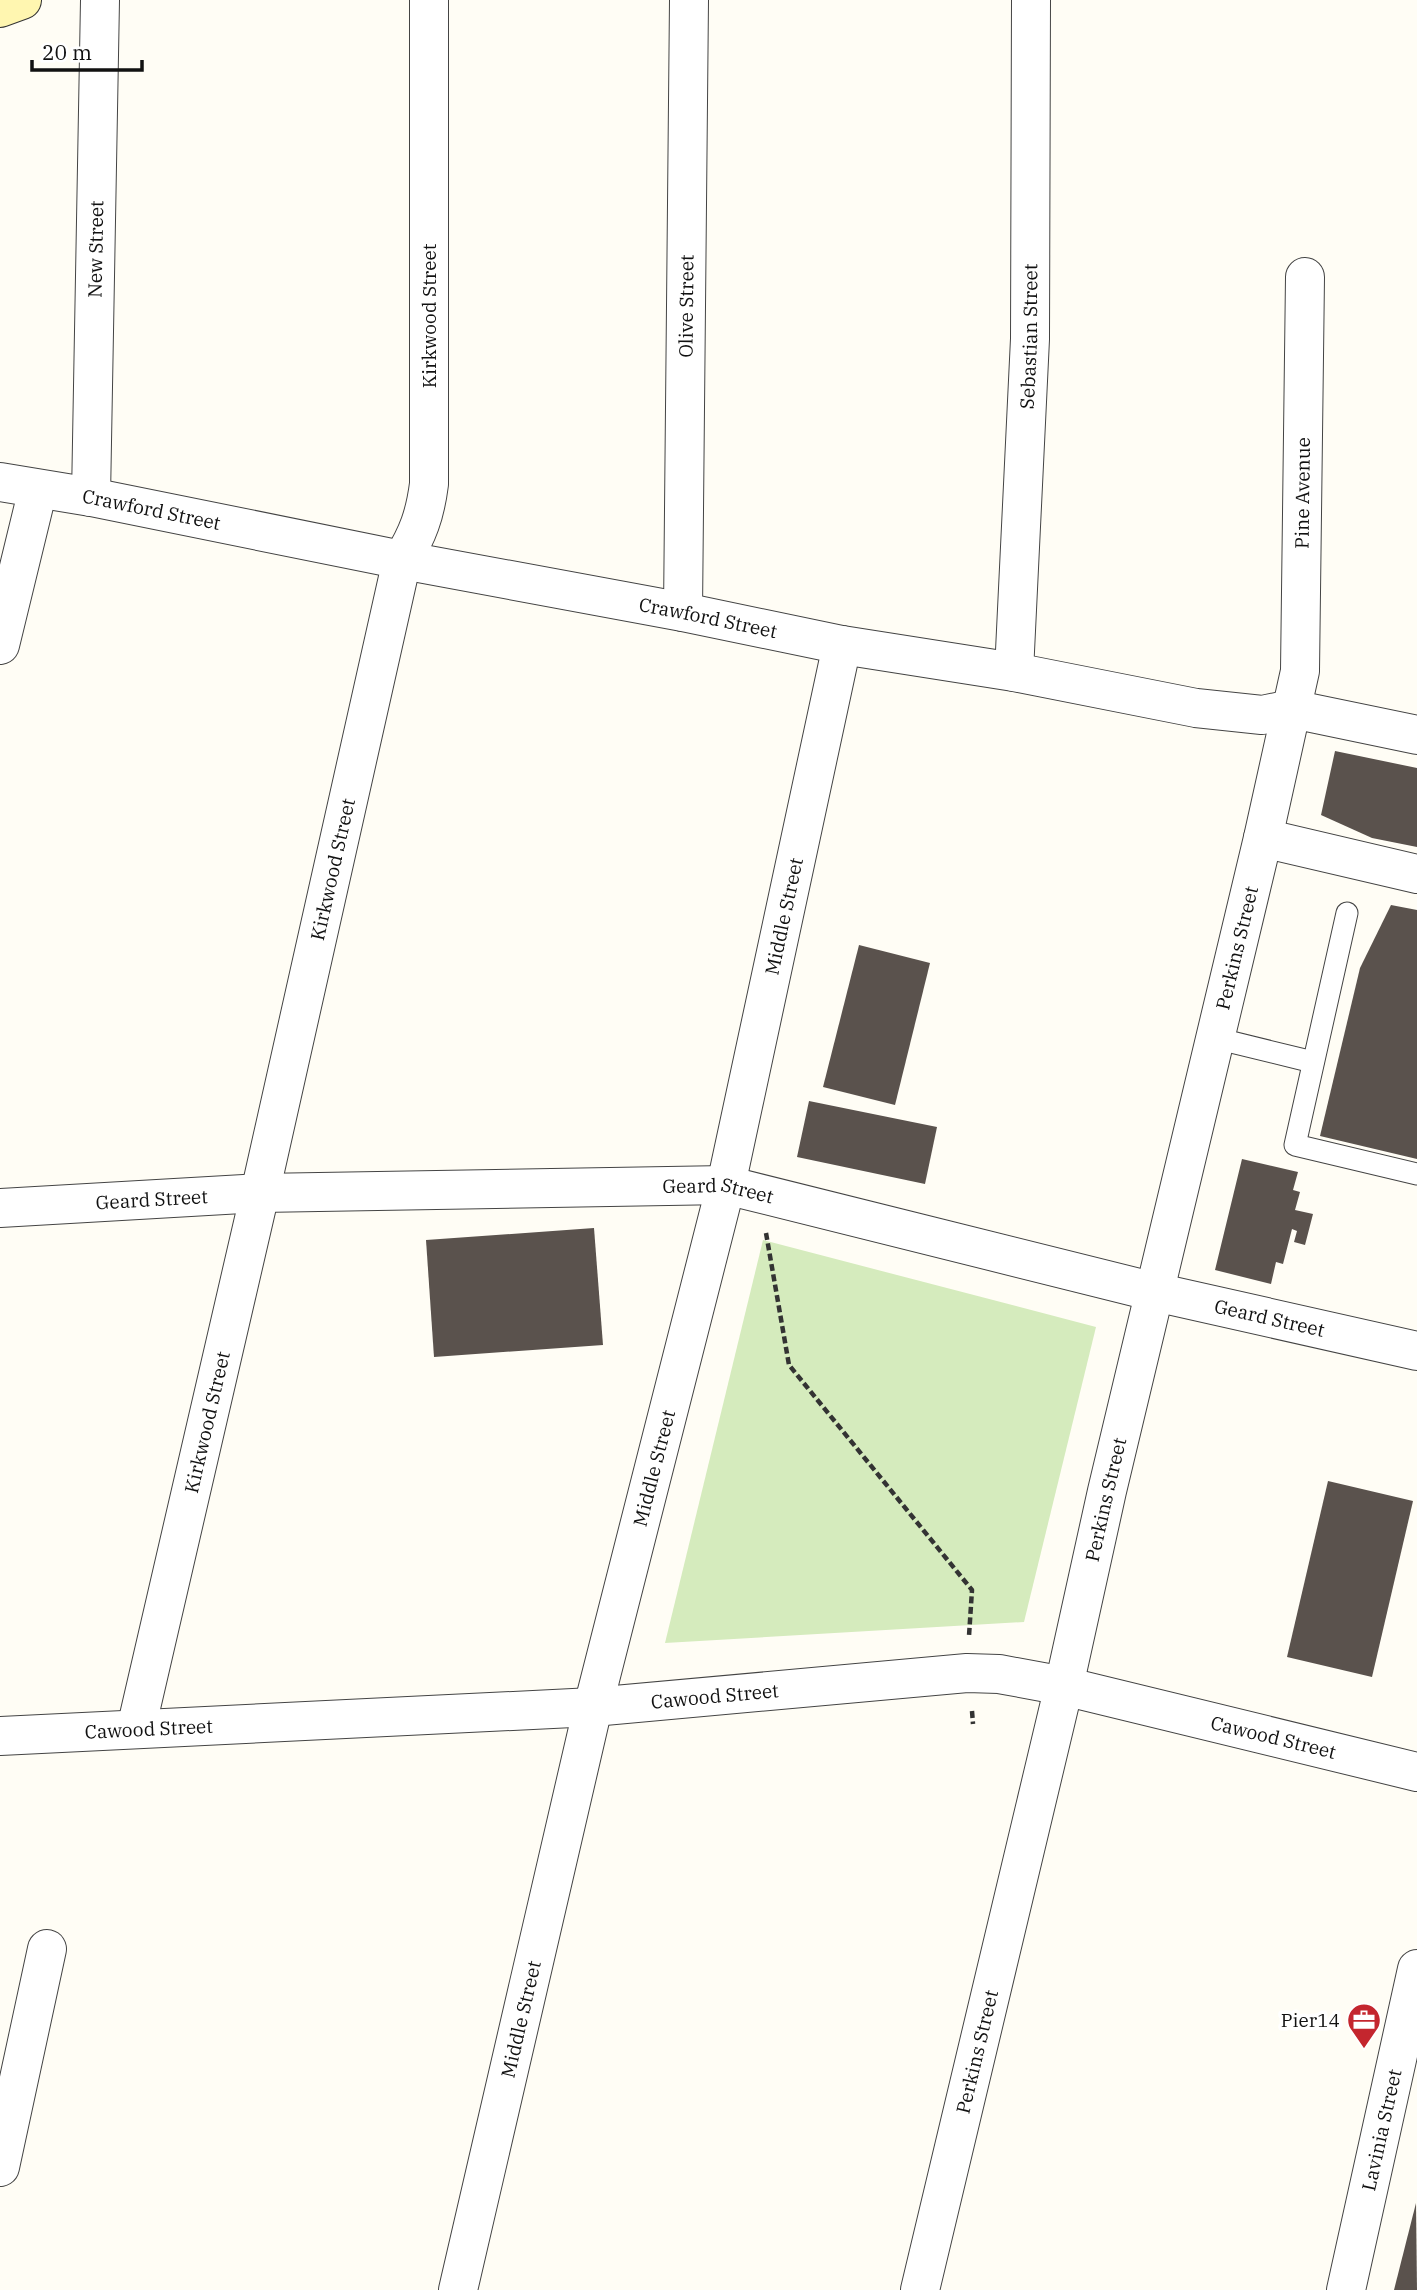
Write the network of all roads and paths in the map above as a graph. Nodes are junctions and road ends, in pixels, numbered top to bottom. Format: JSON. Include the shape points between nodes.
{"nodes":[{"id":1,"x":22,"y":0,"type":"edge"},
{"id":2,"x":100,"y":0,"type":"edge"},
{"id":3,"x":429,"y":0,"type":"edge"},
{"id":4,"x":689,"y":0,"type":"edge"},
{"id":5,"x":1031,"y":0,"type":"edge"},
{"id":6,"x":0,"y":8,"type":"edge"},
{"id":7,"x":1305,"y":277,"type":"dead end"},
{"id":8,"x":0,"y":482,"type":"edge"},
{"id":9,"x":38,"y":489,"type":"junction"},
{"id":10,"x":91,"y":496,"type":"junction"},
{"id":11,"x":402,"y":560,"type":"junction"},
{"id":12,"x":683,"y":612,"type":"junction"},
{"id":13,"x":0,"y":645,"type":"edge"},
{"id":14,"x":842,"y":645,"type":"junction"},
{"id":15,"x":1014,"y":673,"type":"junction"},
{"id":16,"x":1292,"y":709,"type":"junction"},
{"id":17,"x":1417,"y":735,"type":"edge"},
{"id":18,"x":1263,"y":838,"type":"junction"},
{"id":19,"x":1417,"y":874,"type":"edge"},
{"id":20,"x":1347,"y":913,"type":"dead end"},
{"id":21,"x":1216,"y":1038,"type":"junction"},
{"id":22,"x":1313,"y":1062,"type":"junction"},
{"id":23,"x":1417,"y":1174,"type":"edge"},
{"id":24,"x":743,"y":1189,"type":"junction"},
{"id":25,"x":260,"y":1193,"type":"junction"},
{"id":26,"x":0,"y":1208,"type":"edge"},
{"id":27,"x":1155,"y":1293,"type":"junction"},
{"id":28,"x":1417,"y":1351,"type":"edge"},
{"id":29,"x":967,"y":1673,"type":"junction"},
{"id":30,"x":1064,"y":1686,"type":"junction"},
{"id":31,"x":593,"y":1707,"type":"junction"},
{"id":32,"x":973,"y":1724,"type":"dead end"},
{"id":33,"x":136,"y":1729,"type":"junction"},
{"id":34,"x":0,"y":1736,"type":"edge"},
{"id":35,"x":1417,"y":1772,"type":"edge"},
{"id":36,"x":47,"y":1949,"type":"dead end"},
{"id":37,"x":1417,"y":1969,"type":"edge"},
{"id":38,"x":0,"y":2167,"type":"edge"},
{"id":39,"x":458,"y":2290,"type":"edge"},
{"id":40,"x":920,"y":2290,"type":"edge"},
{"id":41,"x":1346,"y":2290,"type":"edge"}],
"edges":[{"from":1,"to":6,"type":"main road"},
{"from":2,"to":10,"type":"street","name":"New Street"},
{"from":3,"to":11,"type":"street","name":"Kirkwood Street","via":[[429,484],[417,536]]},
{"from":4,"to":12,"type":"street","name":"Olive Street"},
{"from":5,"to":15,"type":"street","name":"Sebastian Street","via":[[1030,340]]},
{"from":7,"to":16,"type":"street","name":"Pine Avenue","via":[[1300,671]]},
{"from":8,"to":9,"type":"street","name":"Crawford Street"},
{"from":9,"to":10,"type":"street","name":"Crawford Street"},
{"from":9,"to":13,"type":"street"},
{"from":10,"to":11,"type":"street","name":"Crawford Street"},
{"from":11,"to":12,"type":"street","name":"Crawford Street"},
{"from":11,"to":25,"type":"street","name":"Kirkwood Street"},
{"from":12,"to":14,"type":"street","name":"Crawford Street"},
{"from":14,"to":15,"type":"street","name":"Crawford Street"},
{"from":14,"to":24,"type":"street","name":"Middle Street"},
{"from":15,"to":16,"type":"street","name":"Crawford Street","via":[[1230,713],[1262,715]]},
{"from":16,"to":17,"type":"street","name":"Crawford Street"},
{"from":16,"to":18,"type":"street","name":"Perkins Street"},
{"from":18,"to":19,"type":"street"},
{"from":18,"to":21,"type":"street","name":"Perkins Street"},
{"from":20,"to":22,"type":"lane"},
{"from":21,"to":22,"type":"lane"},
{"from":21,"to":27,"type":"street","name":"Perkins Street"},
{"from":22,"to":23,"type":"lane","via":[[1295,1146]]},
{"from":24,"to":25,"type":"street","name":"Geard Street"},
{"from":24,"to":27,"type":"street","name":"Geard Street"},
{"from":24,"to":29,"type":"path","via":[[789,1365],[972,1590]]},
{"from":24,"to":31,"type":"street","name":"Middle Street"},
{"from":25,"to":26,"type":"street","name":"Geard Street"},
{"from":25,"to":33,"type":"street","name":"Kirkwood Street"},
{"from":27,"to":28,"type":"street","name":"Geard Street"},
{"from":27,"to":30,"type":"street","name":"Perkins Street"},
{"from":29,"to":30,"type":"street","name":"Cawood Street"},
{"from":29,"to":31,"type":"street","name":"Cawood Street"},
{"from":29,"to":32,"type":"path"},
{"from":30,"to":35,"type":"street","name":"Cawood Street"},
{"from":30,"to":40,"type":"street","name":"Perkins Street"},
{"from":31,"to":33,"type":"street","name":"Cawood Street"},
{"from":31,"to":39,"type":"street","name":"Middle Street"},
{"from":33,"to":34,"type":"street","name":"Cawood Street"},
{"from":36,"to":38,"type":"street"},
{"from":37,"to":41,"type":"street","name":"Lavinia Street"}]}
